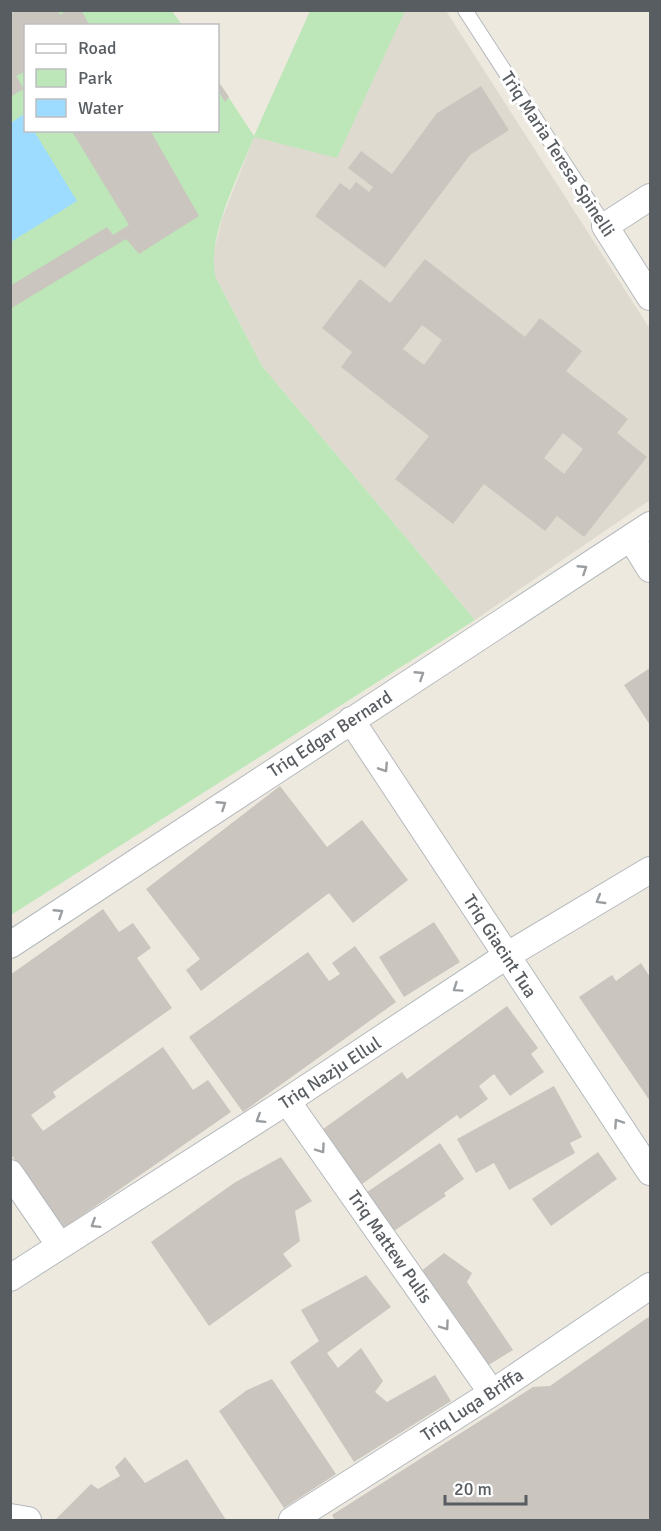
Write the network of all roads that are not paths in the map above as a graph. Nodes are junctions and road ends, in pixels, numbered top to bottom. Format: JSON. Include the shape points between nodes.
{"nodes":[{"id":1,"x":465,"y":10,"type":"edge"},
{"id":2,"x":651,"y":197,"type":"edge"},
{"id":3,"x":605,"y":226,"type":"junction"},
{"id":4,"x":651,"y":297,"type":"edge"},
{"id":5,"x":641,"y":531,"type":"edge"},
{"id":6,"x":651,"y":569,"type":"edge"},
{"id":7,"x":351,"y":720,"type":"junction"},
{"id":8,"x":651,"y":870,"type":"edge"},
{"id":9,"x":10,"y":945,"type":"edge"},
{"id":10,"x":506,"y":956,"type":"junction"},
{"id":11,"x":287,"y":1101,"type":"junction"},
{"id":12,"x":651,"y":1172,"type":"edge"},
{"id":13,"x":10,"y":1173,"type":"edge"},
{"id":14,"x":60,"y":1246,"type":"junction"},
{"id":15,"x":10,"y":1278,"type":"edge"},
{"id":16,"x":651,"y":1286,"type":"edge"},
{"id":17,"x":492,"y":1393,"type":"junction"},
{"id":18,"x":10,"y":1517,"type":"edge"},
{"id":19,"x":28,"y":1521,"type":"edge"},
{"id":20,"x":292,"y":1521,"type":"edge"}],
"edges":[{"from":1,"to":3,"type":"lane","name":"Triq Maria Teresa Spinelli"},
{"from":2,"to":3,"type":"street"},
{"from":3,"to":4,"type":"street","name":"Triq Maria Teresa Spinelli"},
{"from":5,"to":6,"type":"street"},
{"from":7,"to":5,"type":"street","name":"Triq Edgar Bernard","one_way":true},
{"from":9,"to":7,"type":"street","name":"Triq Edgar Bernard","one_way":true},
{"from":7,"to":10,"type":"street","name":"Triq Giacint Tua","one_way":true},
{"from":8,"to":10,"type":"street","name":"Triq Nazju Ellul","one_way":true},
{"from":10,"to":11,"type":"street","name":"Triq Nazju Ellul","one_way":true},
{"from":12,"to":10,"type":"street","name":"Triq Giacint Tua","one_way":true},
{"from":11,"to":14,"type":"street","name":"Triq Nazju Ellul","one_way":true},
{"from":11,"to":17,"type":"street","name":"Triq Mattew Pulis","one_way":true},
{"from":13,"to":14,"type":"street"},
{"from":14,"to":15,"type":"street","name":"Triq Nazju Ellul"},
{"from":16,"to":17,"type":"street","name":"Triq Luqa Briffa"},
{"from":17,"to":20,"type":"street","name":"Triq Luqa Briffa"},
{"from":18,"to":19,"type":"street"}]}
